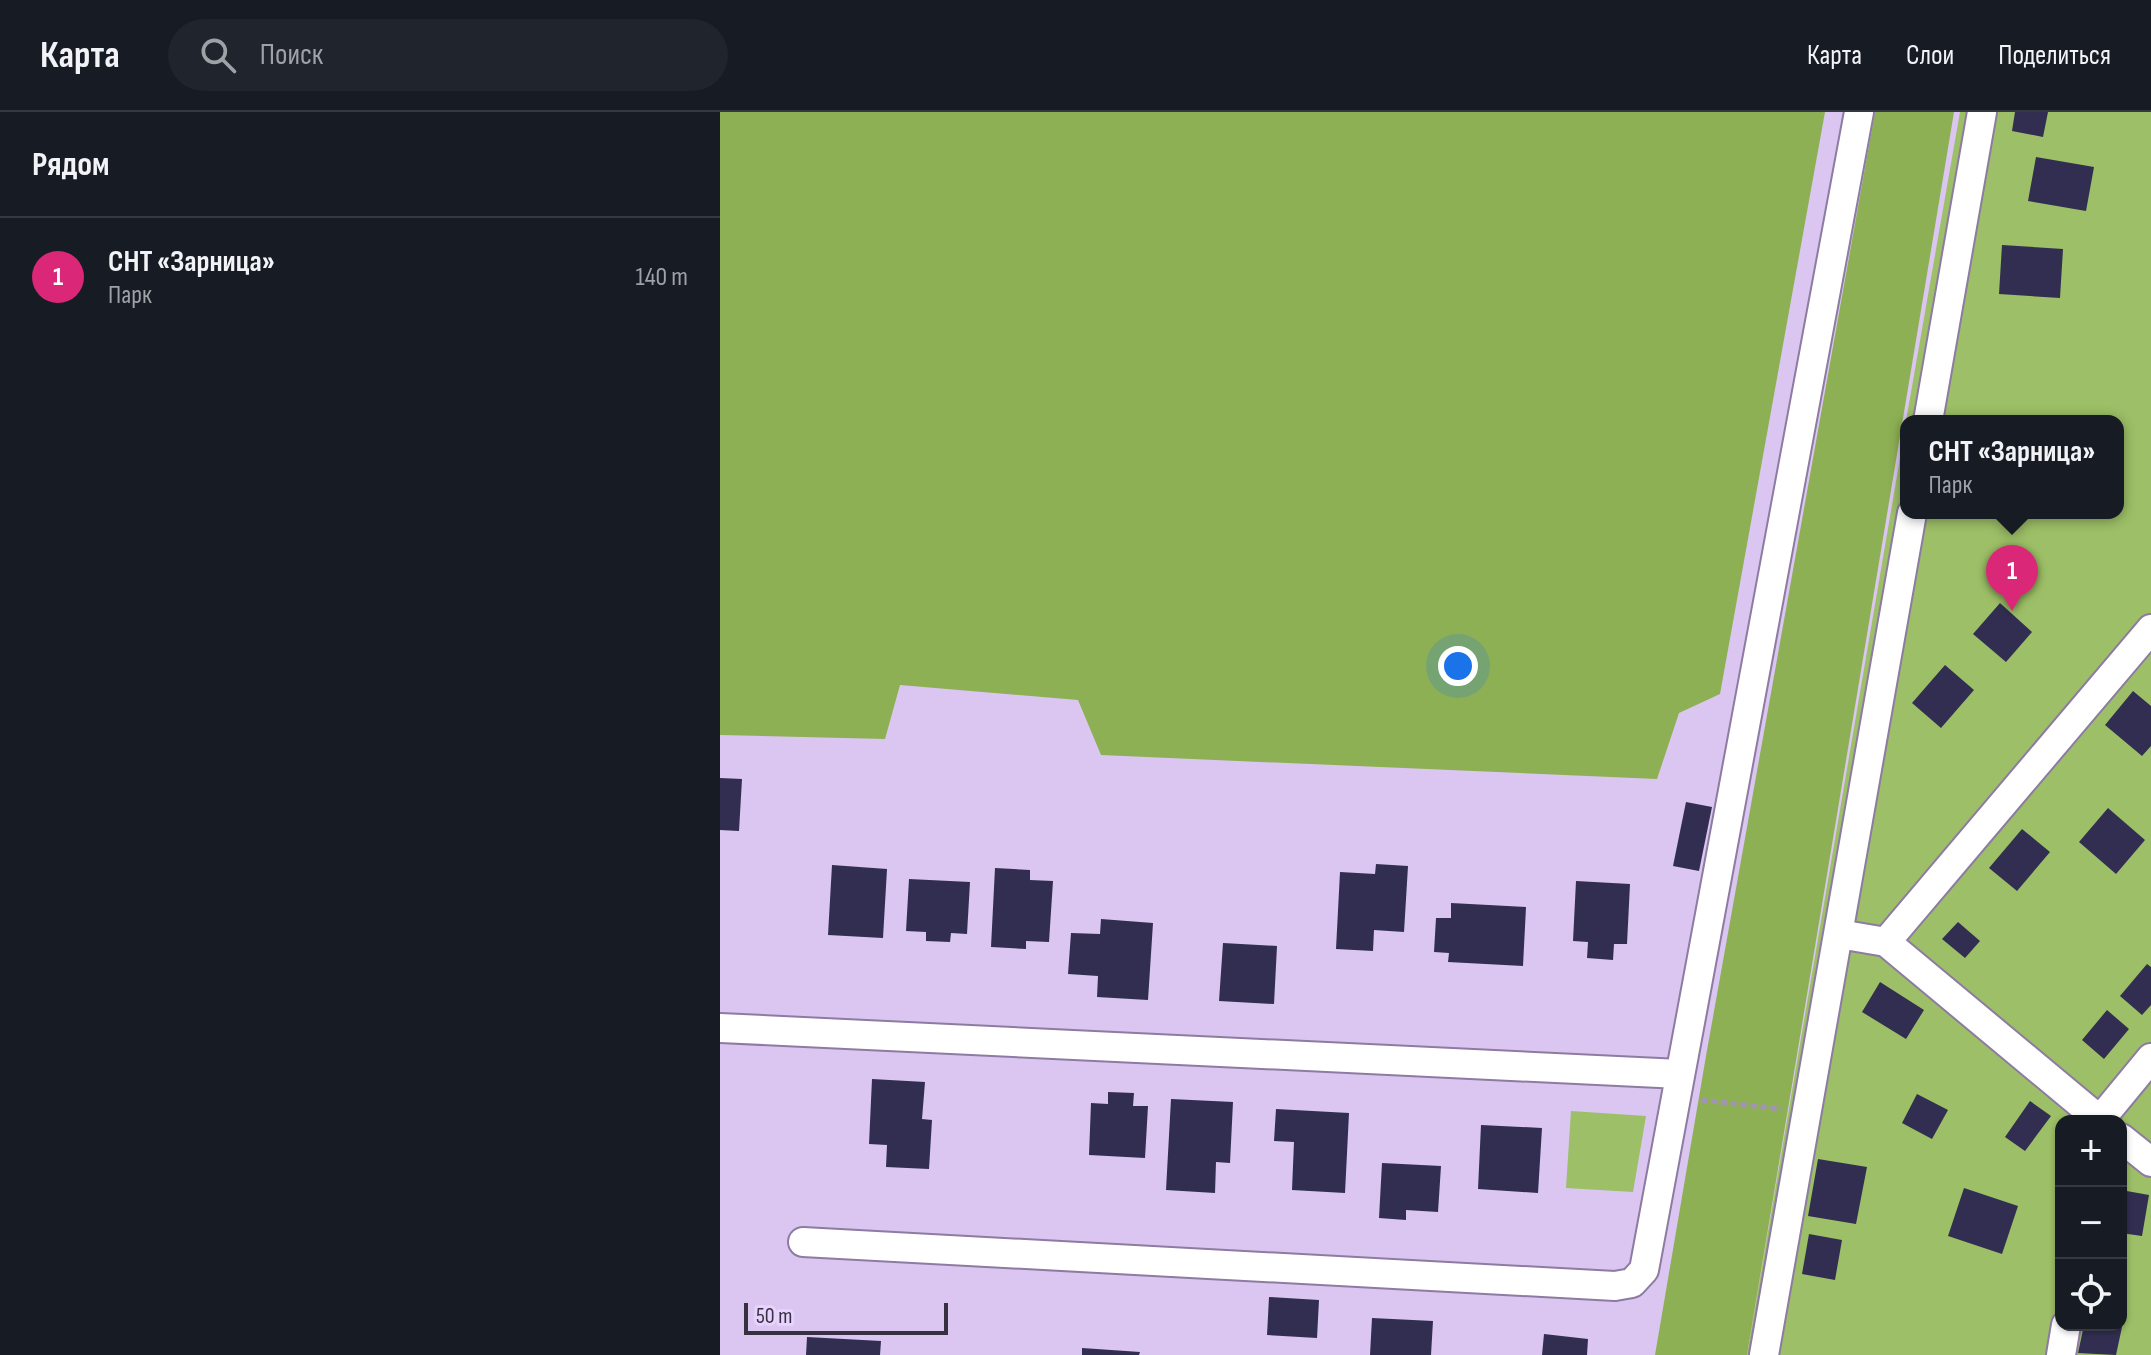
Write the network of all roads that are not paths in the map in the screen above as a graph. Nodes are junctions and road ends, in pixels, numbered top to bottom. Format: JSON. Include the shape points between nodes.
{"nodes":[{"id":1,"x":1859,"y":112,"type":"edge"},
{"id":2,"x":1982,"y":112,"type":"edge"},
{"id":3,"x":1929,"y":415,"type":"edge"},
{"id":4,"x":1911,"y":519,"type":"edge"},
{"id":5,"x":2151,"y":629,"type":"edge"},
{"id":6,"x":1839,"y":934,"type":"junction"},
{"id":7,"x":1886,"y":942,"type":"junction"},
{"id":8,"x":720,"y":1028,"type":"edge"},
{"id":9,"x":2151,"y":1058,"type":"edge"},
{"id":10,"x":1678,"y":1086,"type":"junction"},
{"id":11,"x":2092,"y":1115,"type":"edge"},
{"id":12,"x":2104,"y":1115,"type":"edge"},
{"id":13,"x":2127,"y":1143,"type":"edge"},
{"id":14,"x":2151,"y":1162,"type":"edge"},
{"id":15,"x":803,"y":1242,"type":"dead end"},
{"id":16,"x":2065,"y":1331,"type":"edge"},
{"id":17,"x":1764,"y":1355,"type":"edge"},
{"id":18,"x":2061,"y":1355,"type":"edge"}],
"edges":[{"from":1,"to":10,"type":"street"},
{"from":2,"to":3,"type":"street"},
{"from":4,"to":6,"type":"street"},
{"from":5,"to":7,"type":"street"},
{"from":6,"to":7,"type":"street"},
{"from":6,"to":17,"type":"street"},
{"from":7,"to":11,"type":"street"},
{"from":8,"to":10,"type":"street"},
{"from":9,"to":12,"type":"street"},
{"from":10,"to":15,"type":"street","via":[[1644,1270],[1632,1283]]},
{"from":13,"to":14,"type":"street"},
{"from":16,"to":18,"type":"street"}]}
